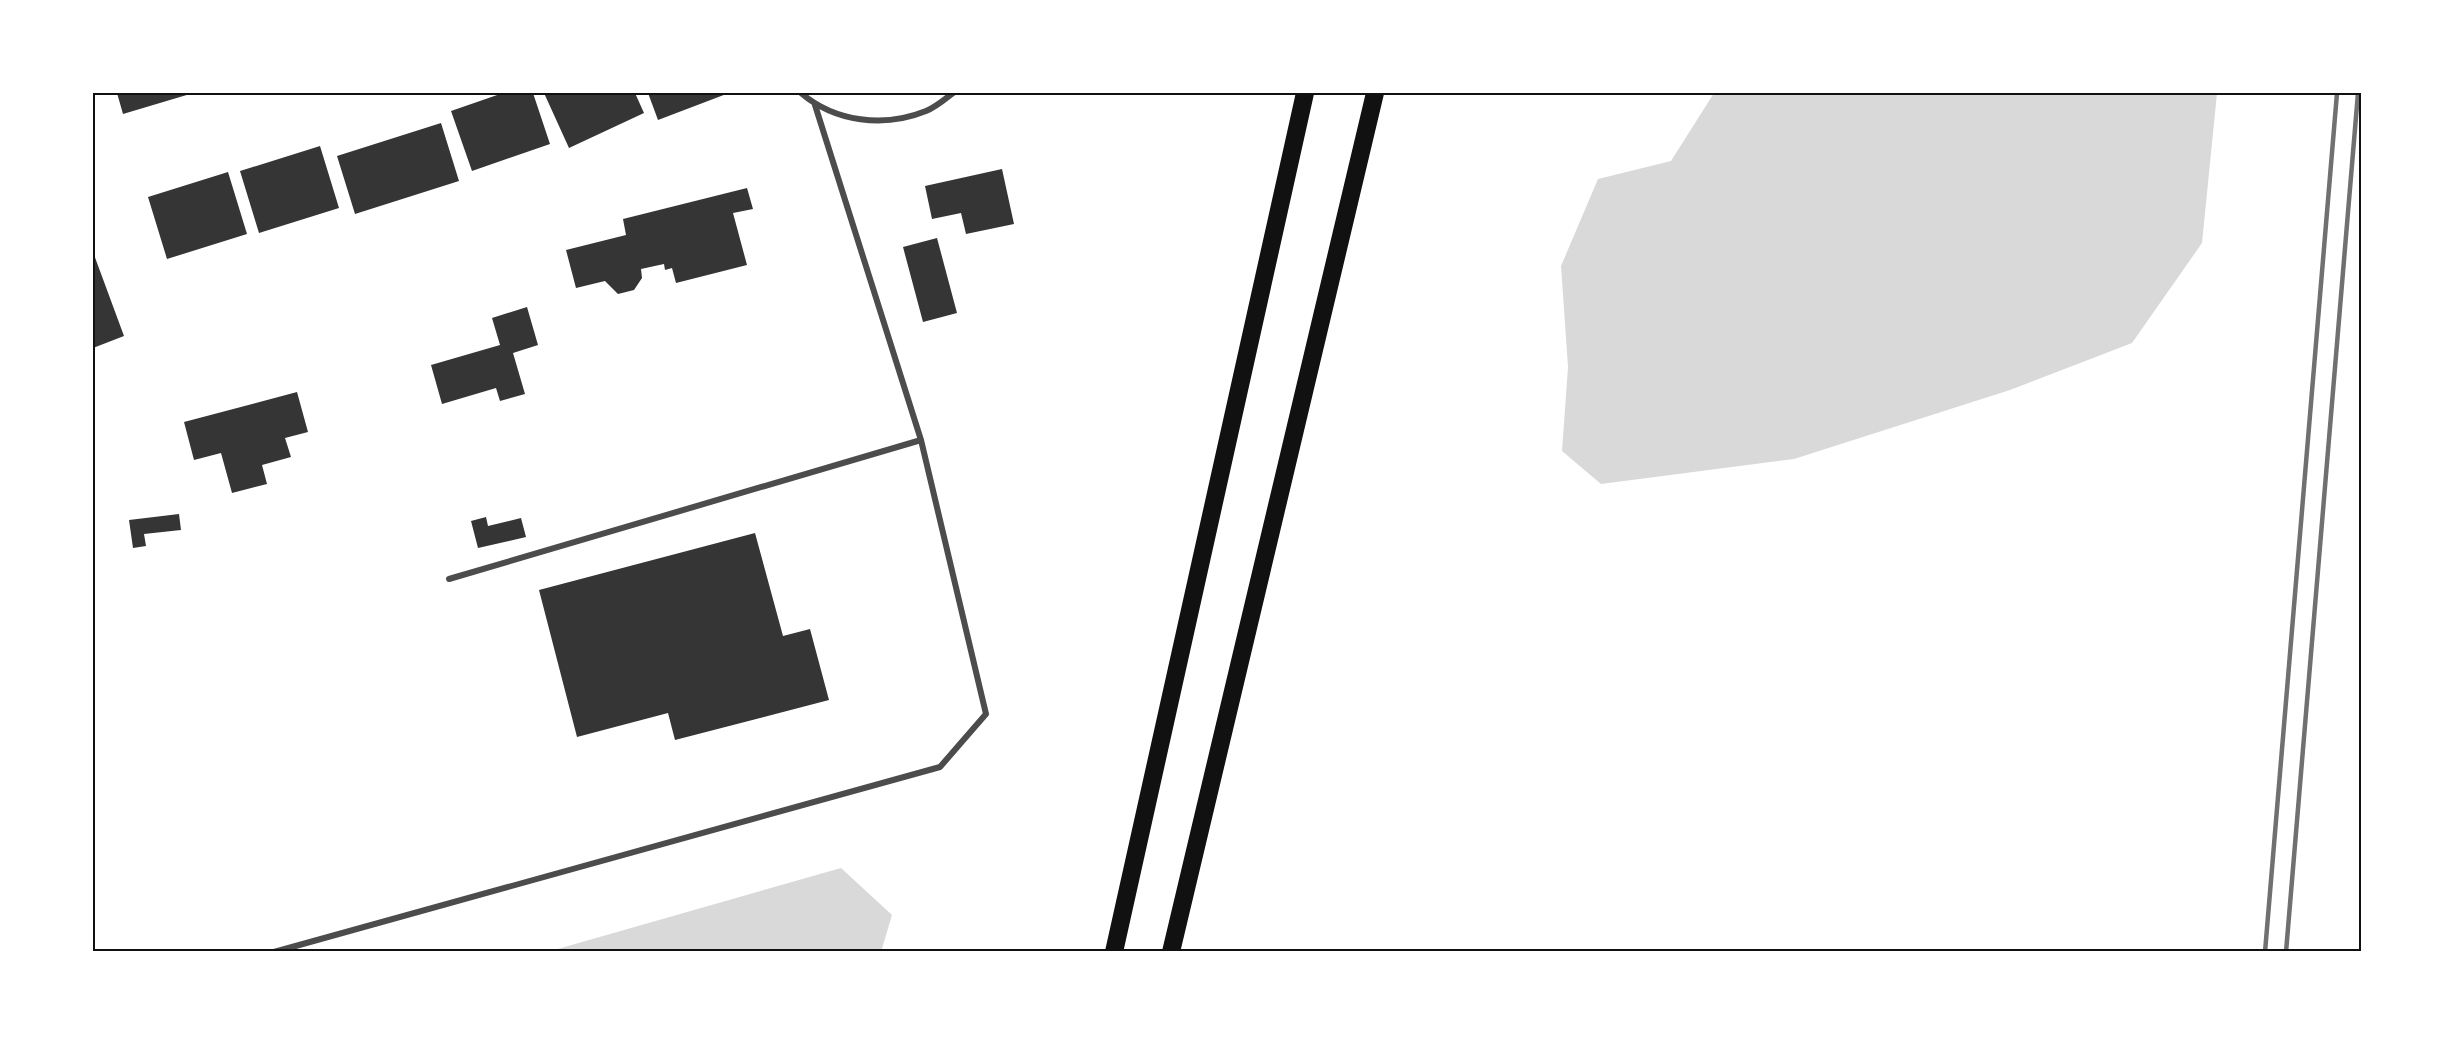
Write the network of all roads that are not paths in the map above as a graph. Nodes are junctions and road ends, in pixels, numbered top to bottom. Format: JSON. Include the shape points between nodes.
{"nodes":[{"id":1,"x":801,"y":93,"type":"edge"},
{"id":2,"x":953,"y":93,"type":"edge"},
{"id":3,"x":1305,"y":93,"type":"edge"},
{"id":4,"x":1375,"y":93,"type":"edge"},
{"id":5,"x":815,"y":105,"type":"junction"},
{"id":6,"x":921,"y":440,"type":"junction"},
{"id":7,"x":449,"y":579,"type":"dead end"},
{"id":8,"x":274,"y":952,"type":"edge"},
{"id":9,"x":1114,"y":952,"type":"edge"},
{"id":10,"x":1171,"y":952,"type":"edge"}],
"edges":[{"from":1,"to":5,"type":"street"},
{"from":2,"to":5,"type":"street","via":[[927,111],[886,121],[855,120]]},
{"from":3,"to":9,"type":"highway"},
{"from":4,"to":10,"type":"highway"},
{"from":5,"to":6,"type":"street"},
{"from":6,"to":7,"type":"street"},
{"from":6,"to":8,"type":"street","via":[[986,714],[940,767]]}]}
